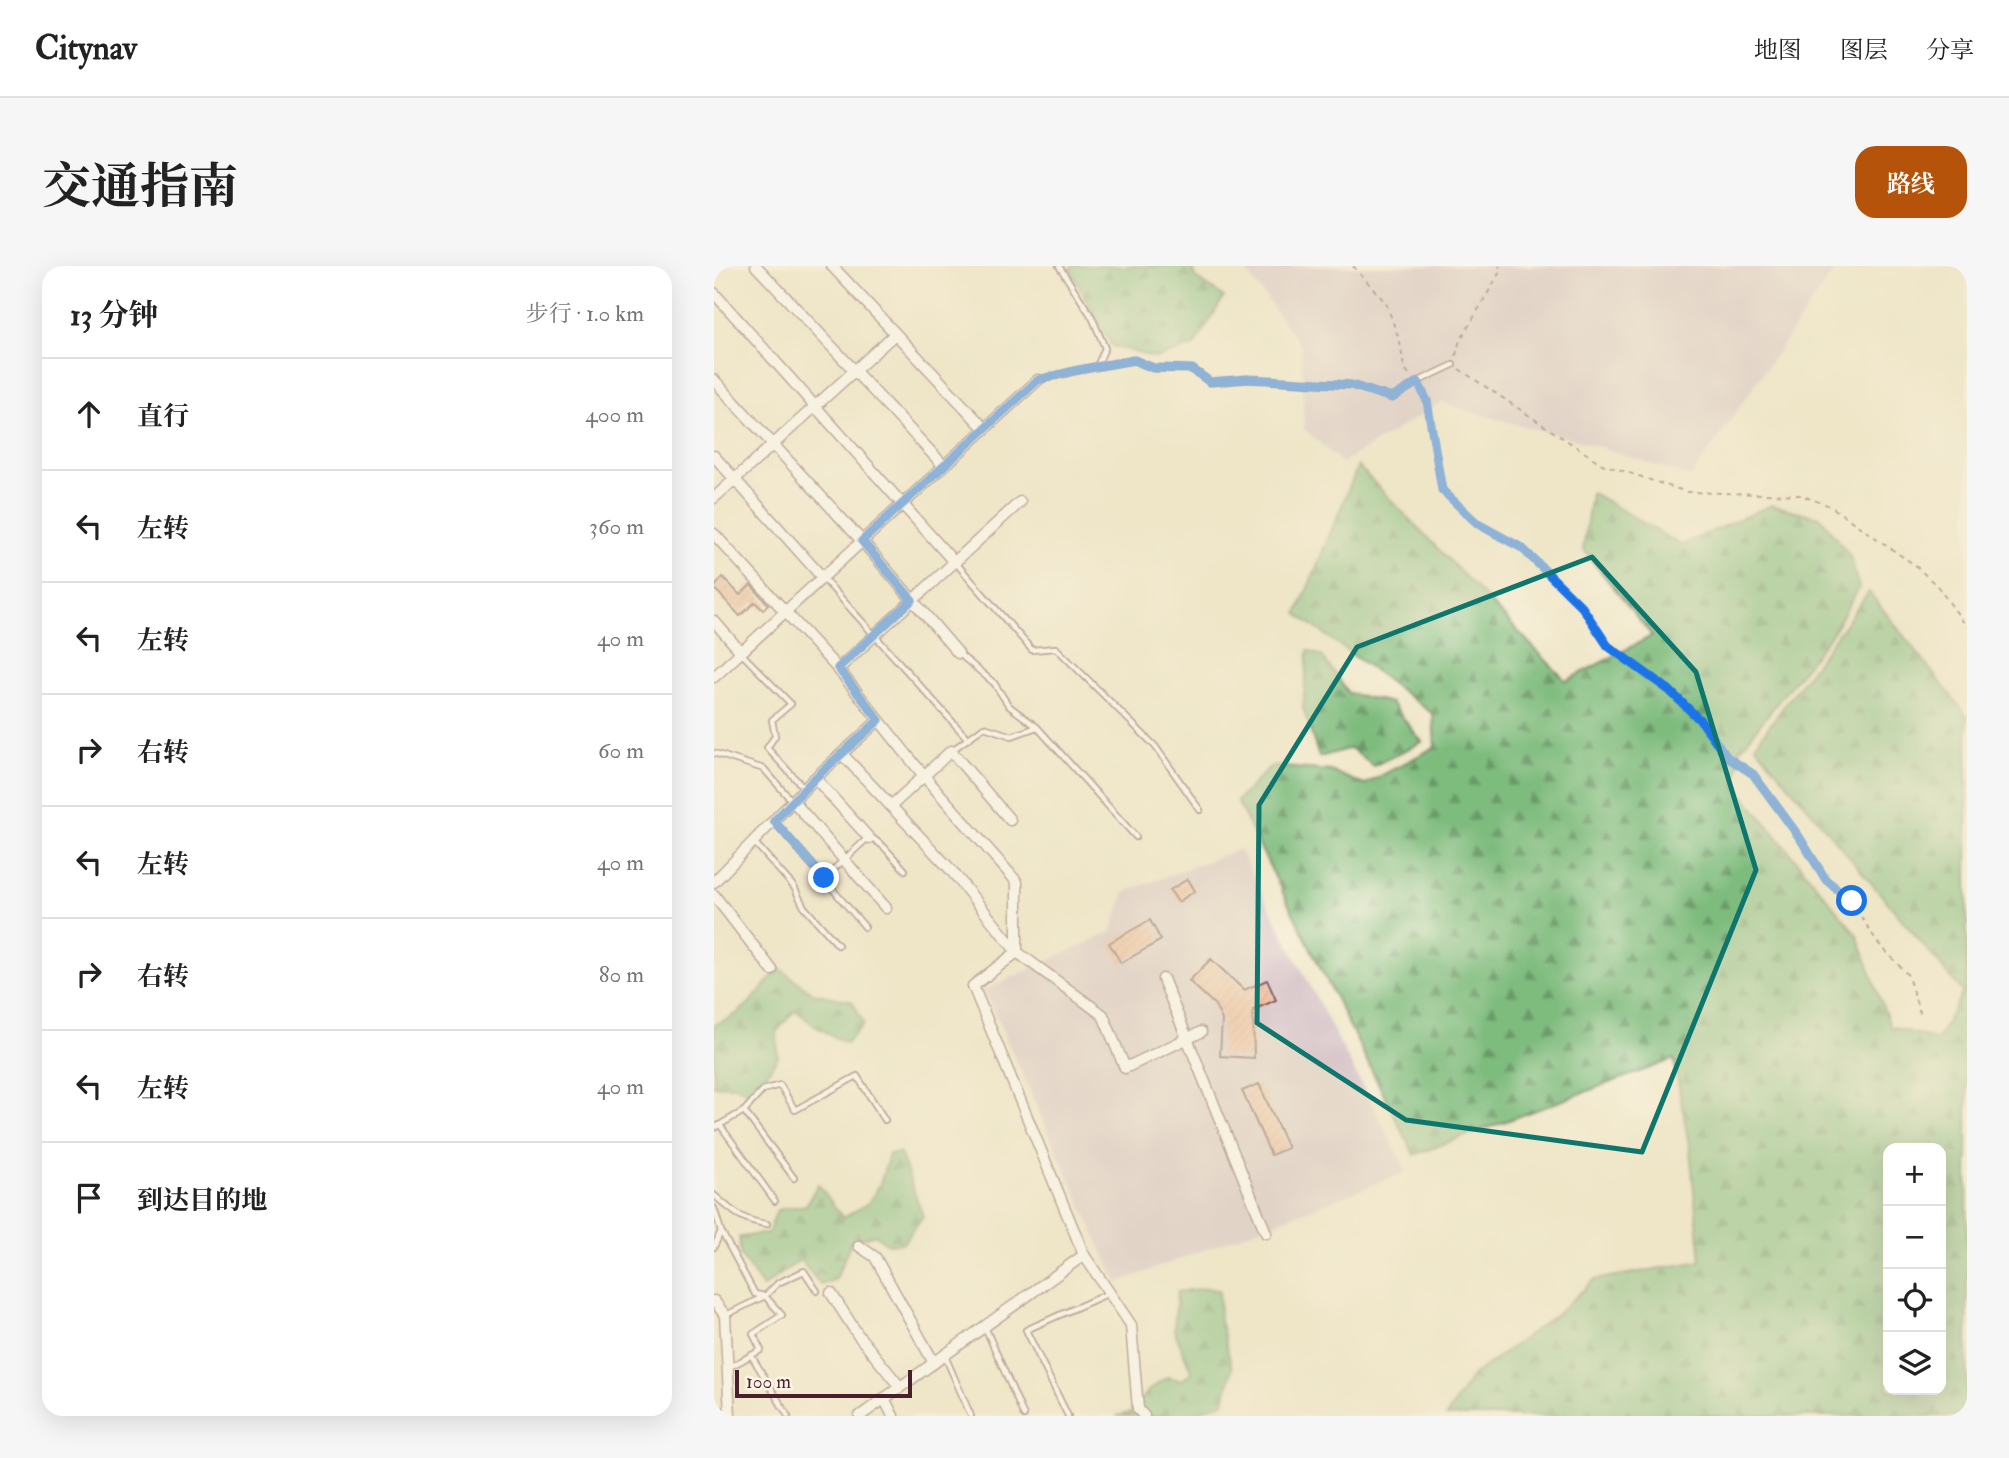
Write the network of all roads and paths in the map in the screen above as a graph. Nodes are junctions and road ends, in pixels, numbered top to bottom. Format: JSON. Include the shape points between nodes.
{"nodes":[{"id":1,"x":756,"y":266,"type":"edge"},
{"id":2,"x":832,"y":266,"type":"edge"},
{"id":3,"x":1059,"y":266,"type":"edge"},
{"id":4,"x":1353,"y":266,"type":"edge"},
{"id":5,"x":1499,"y":266,"type":"edge"},
{"id":6,"x":714,"y":293,"type":"edge"},
{"id":7,"x":895,"y":334,"type":"junction"},
{"id":8,"x":1454,"y":365,"type":"junction"},
{"id":9,"x":1097,"y":366,"type":"junction"},
{"id":10,"x":855,"y":370,"type":"junction"},
{"id":11,"x":714,"y":380,"type":"edge"},
{"id":12,"x":1038,"y":380,"type":"joint"},
{"id":13,"x":1418,"y":382,"type":"junction"},
{"id":14,"x":815,"y":406,"type":"junction"},
{"id":15,"x":985,"y":429,"type":"junction"},
{"id":16,"x":773,"y":443,"type":"junction"},
{"id":17,"x":714,"y":456,"type":"edge"},
{"id":18,"x":944,"y":466,"type":"junction"},
{"id":19,"x":734,"y":479,"type":"junction"},
{"id":20,"x":714,"y":498,"type":"edge"},
{"id":21,"x":1020,"y":502,"type":"dead end"},
{"id":22,"x":902,"y":504,"type":"junction"},
{"id":23,"x":714,"y":534,"type":"edge"},
{"id":24,"x":862,"y":541,"type":"junction"},
{"id":25,"x":954,"y":562,"type":"junction"},
{"id":26,"x":822,"y":577,"type":"junction"},
{"id":27,"x":912,"y":600,"type":"junction"},
{"id":28,"x":785,"y":612,"type":"junction"},
{"id":29,"x":714,"y":621,"type":"edge"},
{"id":30,"x":1967,"y":627,"type":"edge"},
{"id":31,"x":874,"y":635,"type":"junction"},
{"id":32,"x":741,"y":652,"type":"junction"},
{"id":33,"x":958,"y":653,"type":"joint"},
{"id":34,"x":838,"y":668,"type":"junction"},
{"id":35,"x":714,"y":677,"type":"edge"},
{"id":36,"x":879,"y":720,"type":"junction"},
{"id":37,"x":1037,"y":727,"type":"junction"},
{"id":38,"x":968,"y":739,"type":"junction"},
{"id":39,"x":951,"y":751,"type":"junction"},
{"id":40,"x":714,"y":753,"type":"edge"},
{"id":41,"x":842,"y":754,"type":"junction"},
{"id":42,"x":924,"y":776,"type":"junction"},
{"id":43,"x":815,"y":778,"type":"junction"},
{"id":44,"x":804,"y":789,"type":"junction"},
{"id":45,"x":793,"y":801,"type":"junction"},
{"id":46,"x":891,"y":806,"type":"junction"},
{"id":47,"x":1200,"y":810,"type":"dead end"},
{"id":48,"x":1010,"y":820,"type":"dead end"},
{"id":49,"x":774,"y":821,"type":"junction"},
{"id":50,"x":1136,"y":836,"type":"dead end"},
{"id":51,"x":869,"y":838,"type":"junction"},
{"id":52,"x":754,"y":842,"type":"junction"},
{"id":53,"x":844,"y":859,"type":"junction"},
{"id":54,"x":905,"y":870,"type":"dead end"},
{"id":55,"x":824,"y":878,"type":"junction"},
{"id":56,"x":714,"y":882,"type":"edge"},
{"id":57,"x":714,"y":895,"type":"edge"},
{"id":58,"x":886,"y":908,"type":"dead end"},
{"id":59,"x":865,"y":926,"type":"dead end"},
{"id":60,"x":838,"y":945,"type":"dead end"},
{"id":61,"x":1017,"y":952,"type":"junction"},
{"id":62,"x":772,"y":970,"type":"dead end"},
{"id":63,"x":1163,"y":979,"type":"dead end"},
{"id":64,"x":1921,"y":1016,"type":"dead end"},
{"id":65,"x":1201,"y":1032,"type":"dead end"},
{"id":66,"x":1187,"y":1039,"type":"junction"},
{"id":67,"x":744,"y":1111,"type":"junction"},
{"id":68,"x":885,"y":1119,"type":"dead end"},
{"id":69,"x":720,"y":1125,"type":"junction"},
{"id":70,"x":714,"y":1128,"type":"edge"},
{"id":71,"x":794,"y":1178,"type":"dead end"},
{"id":72,"x":714,"y":1195,"type":"edge"},
{"id":73,"x":775,"y":1200,"type":"dead end"},
{"id":74,"x":714,"y":1208,"type":"edge"},
{"id":75,"x":767,"y":1224,"type":"dead end"},
{"id":76,"x":721,"y":1231,"type":"junction"},
{"id":77,"x":1266,"y":1233,"type":"dead end"},
{"id":78,"x":859,"y":1246,"type":"dead end"},
{"id":79,"x":714,"y":1247,"type":"edge"},
{"id":80,"x":1084,"y":1255,"type":"junction"},
{"id":81,"x":817,"y":1292,"type":"dead end"},
{"id":82,"x":831,"y":1293,"type":"dead end"},
{"id":83,"x":1110,"y":1293,"type":"junction"},
{"id":84,"x":765,"y":1296,"type":"junction"},
{"id":85,"x":714,"y":1301,"type":"edge"},
{"id":86,"x":725,"y":1315,"type":"junction"},
{"id":87,"x":984,"y":1326,"type":"junction"},
{"id":88,"x":751,"y":1355,"type":"junction"},
{"id":89,"x":944,"y":1355,"type":"junction"},
{"id":90,"x":934,"y":1363,"type":"junction"},
{"id":91,"x":727,"y":1368,"type":"junction"},
{"id":92,"x":900,"y":1387,"type":"junction"},
{"id":93,"x":884,"y":1398,"type":"junction"},
{"id":94,"x":730,"y":1416,"type":"edge"},
{"id":95,"x":788,"y":1416,"type":"edge"},
{"id":96,"x":860,"y":1416,"type":"edge"},
{"id":97,"x":893,"y":1416,"type":"edge"},
{"id":98,"x":971,"y":1416,"type":"edge"},
{"id":99,"x":1024,"y":1416,"type":"edge"},
{"id":100,"x":1068,"y":1416,"type":"edge"},
{"id":101,"x":1144,"y":1416,"type":"edge"}],
"edges":[{"from":1,"to":10,"type":"street"},
{"from":2,"to":7,"type":"street"},
{"from":3,"to":9,"type":"lane","via":[[1092,317],[1105,348]]},
{"from":4,"to":13,"type":"path","via":[[1386,303],[1404,368]]},
{"from":5,"to":8,"type":"path","via":[[1501,270],[1459,342]]},
{"from":6,"to":14,"type":"street"},
{"from":7,"to":10,"type":"street"},
{"from":7,"to":15,"type":"street"},
{"from":8,"to":13,"type":"lane"},
{"from":8,"to":30,"type":"path","via":[[1602,464],[1687,492],[1800,495],[1830,506],[1916,566]]},
{"from":9,"to":12,"type":"lane"},
{"from":9,"to":13,"type":"lane","via":[[1134,360],[1153,368],[1192,369],[1210,382],[1248,379],[1351,385],[1392,398]]},
{"from":10,"to":14,"type":"street"},
{"from":10,"to":18,"type":"street"},
{"from":11,"to":16,"type":"street"},
{"from":12,"to":15,"type":"street"},
{"from":13,"to":64,"type":"path","via":[[1427,401],[1442,490],[1478,524],[1522,548],[1582,607],[1608,646],[1669,690],[1702,722],[1727,757],[1753,774],[1826,880],[1852,901],[1878,943],[1907,974]]},
{"from":14,"to":16,"type":"street"},
{"from":14,"to":22,"type":"street"},
{"from":15,"to":18,"type":"street"},
{"from":16,"to":19,"type":"street"},
{"from":16,"to":24,"type":"street"},
{"from":17,"to":19,"type":"street"},
{"from":18,"to":22,"type":"street"},
{"from":19,"to":20,"type":"street"},
{"from":19,"to":26,"type":"street"},
{"from":21,"to":25,"type":"street"},
{"from":22,"to":24,"type":"street"},
{"from":22,"to":25,"type":"street"},
{"from":23,"to":28,"type":"street"},
{"from":24,"to":26,"type":"street"},
{"from":24,"to":27,"type":"street"},
{"from":25,"to":27,"type":"street"},
{"from":25,"to":47,"type":"lane","via":[[1032,650],[1056,648],[1155,746]]},
{"from":26,"to":28,"type":"street"},
{"from":26,"to":31,"type":"lane"},
{"from":27,"to":31,"type":"street"},
{"from":27,"to":33,"type":"street"},
{"from":28,"to":32,"type":"street"},
{"from":28,"to":34,"type":"street"},
{"from":29,"to":32,"type":"street"},
{"from":31,"to":34,"type":"street"},
{"from":31,"to":38,"type":"lane"},
{"from":32,"to":35,"type":"street"},
{"from":32,"to":44,"type":"lane","via":[[790,704],[772,720],[775,736],[767,748]]},
{"from":33,"to":37,"type":"lane","via":[[995,683],[1009,706]]},
{"from":34,"to":36,"type":"street"},
{"from":36,"to":41,"type":"street"},
{"from":36,"to":42,"type":"street"},
{"from":37,"to":38,"type":"lane","via":[[1012,736],[984,727]]},
{"from":37,"to":50,"type":"lane"},
{"from":38,"to":39,"type":"lane"},
{"from":39,"to":42,"type":"street"},
{"from":39,"to":48,"type":"street"},
{"from":40,"to":45,"type":"lane","via":[[764,769]]},
{"from":41,"to":43,"type":"street"},
{"from":41,"to":46,"type":"street"},
{"from":42,"to":46,"type":"street"},
{"from":42,"to":61,"type":"street","via":[[1017,882]]},
{"from":43,"to":44,"type":"street"},
{"from":43,"to":51,"type":"street"},
{"from":44,"to":45,"type":"street"},
{"from":45,"to":49,"type":"street"},
{"from":45,"to":53,"type":"street"},
{"from":46,"to":61,"type":"street","via":[[951,870]]},
{"from":49,"to":52,"type":"street"},
{"from":49,"to":55,"type":"lane"},
{"from":51,"to":53,"type":"lane"},
{"from":51,"to":54,"type":"lane"},
{"from":52,"to":56,"type":"street"},
{"from":52,"to":60,"type":"lane"},
{"from":53,"to":55,"type":"lane"},
{"from":53,"to":58,"type":"street"},
{"from":55,"to":59,"type":"lane"},
{"from":57,"to":62,"type":"street"},
{"from":61,"to":66,"type":"street","via":[[1102,1015],[1125,1068]]},
{"from":61,"to":80,"type":"street","via":[[973,986]]},
{"from":63,"to":66,"type":"street"},
{"from":65,"to":66,"type":"street"},
{"from":66,"to":77,"type":"street"},
{"from":67,"to":68,"type":"lane","via":[[763,1090],[780,1085],[795,1110],[857,1076]]},
{"from":67,"to":69,"type":"lane"},
{"from":67,"to":71,"type":"lane"},
{"from":69,"to":70,"type":"lane"},
{"from":69,"to":73,"type":"lane"},
{"from":72,"to":75,"type":"lane","via":[[750,1222]]},
{"from":74,"to":76,"type":"lane"},
{"from":76,"to":79,"type":"lane"},
{"from":76,"to":84,"type":"lane","via":[[755,1294]]},
{"from":78,"to":90,"type":"street","via":[[874,1257]]},
{"from":80,"to":83,"type":"street"},
{"from":80,"to":87,"type":"street"},
{"from":81,"to":84,"type":"lane","via":[[803,1271]]},
{"from":82,"to":92,"type":"street"},
{"from":83,"to":100,"type":"lane","via":[[1026,1330]]},
{"from":83,"to":101,"type":"street","via":[[1131,1325],[1138,1409]]},
{"from":84,"to":86,"type":"lane"},
{"from":84,"to":88,"type":"lane","via":[[782,1315],[753,1334],[761,1350]]},
{"from":85,"to":86,"type":"street"},
{"from":86,"to":91,"type":"street"},
{"from":87,"to":89,"type":"street"},
{"from":87,"to":99,"type":"lane"},
{"from":88,"to":91,"type":"lane"},
{"from":88,"to":95,"type":"lane"},
{"from":89,"to":90,"type":"street"},
{"from":89,"to":98,"type":"lane"},
{"from":90,"to":92,"type":"street"},
{"from":91,"to":94,"type":"street"},
{"from":92,"to":93,"type":"street"},
{"from":93,"to":96,"type":"street"},
{"from":93,"to":97,"type":"street"}]}
